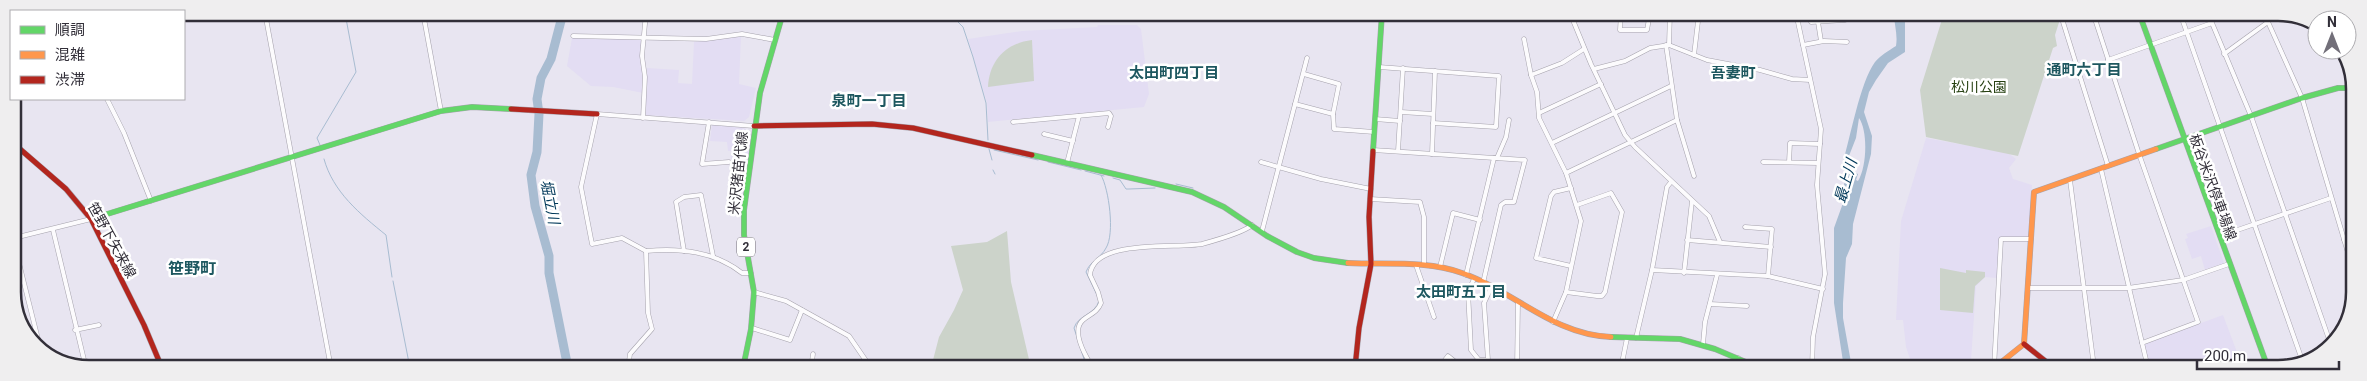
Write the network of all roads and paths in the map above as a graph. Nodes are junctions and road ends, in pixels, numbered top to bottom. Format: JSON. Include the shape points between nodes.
{"nodes":[{"id":1,"x":267,"y":21,"type":"edge"},
{"id":2,"x":424,"y":21,"type":"edge"},
{"id":3,"x":645,"y":21,"type":"edge"},
{"id":4,"x":780,"y":21,"type":"edge"},
{"id":5,"x":1382,"y":21,"type":"edge"},
{"id":6,"x":1573,"y":21,"type":"edge"},
{"id":7,"x":1621,"y":21,"type":"edge"},
{"id":8,"x":1649,"y":21,"type":"edge"},
{"id":9,"x":1669,"y":21,"type":"edge"},
{"id":10,"x":1699,"y":21,"type":"edge"},
{"id":11,"x":1798,"y":21,"type":"edge"},
{"id":12,"x":1811,"y":21,"type":"edge"},
{"id":13,"x":1832,"y":21,"type":"edge"},
{"id":14,"x":2064,"y":21,"type":"edge"},
{"id":15,"x":2096,"y":21,"type":"edge"},
{"id":16,"x":2142,"y":21,"type":"edge"},
{"id":17,"x":2183,"y":21,"type":"edge"},
{"id":18,"x":1818,"y":22,"type":"junction"},
{"id":19,"x":2268,"y":22,"type":"joint"},
{"id":20,"x":2187,"y":33,"type":"junction"},
{"id":21,"x":573,"y":36,"type":"dead end"},
{"id":22,"x":643,"y":37,"type":"junction"},
{"id":23,"x":1524,"y":39,"type":"dead end"},
{"id":24,"x":775,"y":40,"type":"junction"},
{"id":25,"x":1820,"y":41,"type":"junction"},
{"id":26,"x":1847,"y":42,"type":"dead end"},
{"id":27,"x":1667,"y":45,"type":"junction"},
{"id":28,"x":1803,"y":45,"type":"junction"},
{"id":29,"x":2150,"y":46,"type":"junction"},
{"id":30,"x":1584,"y":49,"type":"junction"},
{"id":31,"x":2224,"y":54,"type":"junction"},
{"id":32,"x":1694,"y":55,"type":"junction"},
{"id":33,"x":1307,"y":58,"type":"dead end"},
{"id":34,"x":2108,"y":60,"type":"junction"},
{"id":35,"x":1379,"y":67,"type":"junction"},
{"id":36,"x":1404,"y":68,"type":"junction"},
{"id":37,"x":1594,"y":69,"type":"junction"},
{"id":38,"x":1435,"y":71,"type":"junction"},
{"id":39,"x":1304,"y":74,"type":"junction"},
{"id":40,"x":1531,"y":75,"type":"junction"},
{"id":41,"x":1810,"y":80,"type":"junction"},
{"id":42,"x":1600,"y":84,"type":"junction"},
{"id":43,"x":1671,"y":86,"type":"junction"},
{"id":44,"x":2346,"y":88,"type":"edge"},
{"id":45,"x":2302,"y":98,"type":"junction"},
{"id":46,"x":108,"y":100,"type":"edge"},
{"id":47,"x":1295,"y":104,"type":"junction"},
{"id":48,"x":441,"y":111,"type":"junction"},
{"id":49,"x":1401,"y":112,"type":"junction"},
{"id":50,"x":1539,"y":113,"type":"junction"},
{"id":51,"x":1615,"y":113,"type":"junction"},
{"id":52,"x":597,"y":114,"type":"junction"},
{"id":53,"x":1333,"y":114,"type":"junction"},
{"id":54,"x":1433,"y":114,"type":"junction"},
{"id":55,"x":1079,"y":116,"type":"junction"},
{"id":56,"x":2251,"y":116,"type":"junction"},
{"id":57,"x":643,"y":118,"type":"junction"},
{"id":58,"x":1375,"y":119,"type":"junction"},
{"id":59,"x":1509,"y":120,"type":"dead end"},
{"id":60,"x":1677,"y":120,"type":"junction"},
{"id":61,"x":1400,"y":121,"type":"junction"},
{"id":62,"x":709,"y":122,"type":"junction"},
{"id":63,"x":1013,"y":122,"type":"dead end"},
{"id":64,"x":1432,"y":123,"type":"junction"},
{"id":65,"x":754,"y":126,"type":"junction"},
{"id":66,"x":1108,"y":127,"type":"dead end"},
{"id":67,"x":2221,"y":127,"type":"junction"},
{"id":68,"x":1374,"y":132,"type":"junction"},
{"id":69,"x":1044,"y":134,"type":"dead end"},
{"id":70,"x":2183,"y":140,"type":"junction"},
{"id":71,"x":1072,"y":141,"type":"junction"},
{"id":72,"x":1630,"y":142,"type":"junction"},
{"id":73,"x":1552,"y":143,"type":"junction"},
{"id":74,"x":1820,"y":144,"type":"junction"},
{"id":75,"x":21,"y":150,"type":"edge"},
{"id":76,"x":1373,"y":150,"type":"junction"},
{"id":77,"x":1398,"y":152,"type":"junction"},
{"id":78,"x":1432,"y":154,"type":"junction"},
{"id":79,"x":2139,"y":154,"type":"junction"},
{"id":80,"x":292,"y":156,"type":"junction"},
{"id":81,"x":1496,"y":158,"type":"junction"},
{"id":82,"x":729,"y":162,"type":"dead end"},
{"id":83,"x":1262,"y":162,"type":"dead end"},
{"id":84,"x":1764,"y":162,"type":"dead end"},
{"id":85,"x":1789,"y":162,"type":"junction"},
{"id":86,"x":1818,"y":163,"type":"junction"},
{"id":87,"x":1067,"y":164,"type":"junction"},
{"id":88,"x":2108,"y":166,"type":"junction"},
{"id":89,"x":1279,"y":167,"type":"junction"},
{"id":90,"x":2101,"y":168,"type":"junction"},
{"id":91,"x":1566,"y":173,"type":"junction"},
{"id":92,"x":1694,"y":176,"type":"dead end"},
{"id":93,"x":2070,"y":180,"type":"junction"},
{"id":94,"x":1671,"y":182,"type":"junction"},
{"id":95,"x":1571,"y":188,"type":"junction"},
{"id":96,"x":1371,"y":189,"type":"junction"},
{"id":97,"x":2331,"y":198,"type":"junction"},
{"id":98,"x":1370,"y":199,"type":"junction"},
{"id":99,"x":151,"y":201,"type":"junction"},
{"id":100,"x":1692,"y":201,"type":"junction"},
{"id":101,"x":1577,"y":205,"type":"junction"},
{"id":102,"x":2285,"y":214,"type":"junction"},
{"id":103,"x":91,"y":219,"type":"junction"},
{"id":104,"x":1480,"y":220,"type":"junction"},
{"id":105,"x":1252,"y":224,"type":"junction"},
{"id":106,"x":2254,"y":225,"type":"junction"},
{"id":107,"x":1745,"y":227,"type":"dead end"},
{"id":108,"x":52,"y":230,"type":"junction"},
{"id":109,"x":1262,"y":232,"type":"junction"},
{"id":110,"x":2219,"y":236,"type":"junction"},
{"id":111,"x":21,"y":237,"type":"edge"},
{"id":112,"x":2031,"y":239,"type":"junction"},
{"id":113,"x":1687,"y":240,"type":"junction"},
{"id":114,"x":2344,"y":240,"type":"joint"},
{"id":115,"x":1720,"y":242,"type":"junction"},
{"id":116,"x":1771,"y":247,"type":"junction"},
{"id":117,"x":2346,"y":247,"type":"edge"},
{"id":118,"x":646,"y":251,"type":"junction"},
{"id":119,"x":684,"y":251,"type":"junction"},
{"id":120,"x":712,"y":256,"type":"junction"},
{"id":121,"x":1371,"y":264,"type":"junction"},
{"id":122,"x":2229,"y":264,"type":"junction"},
{"id":123,"x":1416,"y":265,"type":"junction"},
{"id":124,"x":1424,"y":265,"type":"junction"},
{"id":125,"x":1571,"y":266,"type":"junction"},
{"id":126,"x":1440,"y":267,"type":"junction"},
{"id":127,"x":1652,"y":270,"type":"junction"},
{"id":128,"x":21,"y":272,"type":"edge"},
{"id":129,"x":750,"y":273,"type":"junction"},
{"id":130,"x":1684,"y":273,"type":"junction"},
{"id":131,"x":1466,"y":275,"type":"junction"},
{"id":132,"x":1717,"y":275,"type":"junction"},
{"id":133,"x":1768,"y":276,"type":"junction"},
{"id":134,"x":1474,"y":279,"type":"junction"},
{"id":135,"x":2183,"y":280,"type":"junction"},
{"id":136,"x":1483,"y":283,"type":"junction"},
{"id":137,"x":1491,"y":288,"type":"junction"},
{"id":138,"x":2028,"y":288,"type":"junction"},
{"id":139,"x":2128,"y":288,"type":"junction"},
{"id":140,"x":1823,"y":289,"type":"junction"},
{"id":141,"x":2084,"y":289,"type":"junction"},
{"id":142,"x":754,"y":292,"type":"junction"},
{"id":143,"x":1566,"y":292,"type":"junction"},
{"id":144,"x":1518,"y":302,"type":"junction"},
{"id":145,"x":1710,"y":304,"type":"junction"},
{"id":146,"x":1747,"y":306,"type":"dead end"},
{"id":147,"x":802,"y":310,"type":"junction"},
{"id":148,"x":1434,"y":317,"type":"dead end"},
{"id":149,"x":1553,"y":322,"type":"junction"},
{"id":150,"x":99,"y":326,"type":"dead end"},
{"id":151,"x":752,"y":328,"type":"junction"},
{"id":152,"x":75,"y":330,"type":"junction"},
{"id":153,"x":37,"y":335,"type":"edge"},
{"id":154,"x":1626,"y":338,"type":"junction"},
{"id":155,"x":1636,"y":338,"type":"junction"},
{"id":156,"x":2327,"y":338,"type":"edge"},
{"id":157,"x":2142,"y":343,"type":"junction"},
{"id":158,"x":1703,"y":344,"type":"junction"},
{"id":159,"x":2024,"y":344,"type":"junction"},
{"id":160,"x":813,"y":354,"type":"dead end"},
{"id":161,"x":2301,"y":356,"type":"edge"},
{"id":162,"x":1738,"y":358,"type":"joint"},
{"id":163,"x":84,"y":359,"type":"edge"},
{"id":164,"x":159,"y":360,"type":"edge"},
{"id":165,"x":330,"y":360,"type":"edge"},
{"id":166,"x":629,"y":360,"type":"edge"},
{"id":167,"x":745,"y":360,"type":"edge"},
{"id":168,"x":812,"y":360,"type":"edge"},
{"id":169,"x":866,"y":360,"type":"edge"},
{"id":170,"x":1089,"y":360,"type":"edge"},
{"id":171,"x":1357,"y":360,"type":"edge"},
{"id":172,"x":1479,"y":360,"type":"edge"},
{"id":173,"x":1488,"y":360,"type":"edge"},
{"id":174,"x":1517,"y":360,"type":"edge"},
{"id":175,"x":1623,"y":360,"type":"edge"},
{"id":176,"x":1741,"y":360,"type":"edge"},
{"id":177,"x":1812,"y":360,"type":"edge"},
{"id":178,"x":1994,"y":360,"type":"edge"},
{"id":179,"x":2004,"y":360,"type":"edge"},
{"id":180,"x":2044,"y":360,"type":"edge"},
{"id":181,"x":2092,"y":360,"type":"edge"},
{"id":182,"x":2146,"y":360,"type":"edge"},
{"id":183,"x":2265,"y":360,"type":"edge"}],
"edges":[{"from":1,"to":80,"type":"street"},
{"from":2,"to":48,"type":"street"},
{"from":3,"to":22,"type":"street"},
{"from":4,"to":24,"type":"street","name":"米沢猪苗代線","number":"2"},
{"from":5,"to":35,"type":"street"},
{"from":6,"to":30,"type":"street"},
{"from":7,"to":8,"type":"street","via":[[1620,30],[1647,30]]},
{"from":9,"to":27,"type":"street"},
{"from":10,"to":32,"type":"street"},
{"from":11,"to":28,"type":"street"},
{"from":12,"to":18,"type":"street"},
{"from":13,"to":18,"type":"street"},
{"from":14,"to":88,"type":"street"},
{"from":15,"to":34,"type":"street"},
{"from":16,"to":29,"type":"street","name":"板谷米沢停車場線"},
{"from":17,"to":20,"type":"street"},
{"from":18,"to":25,"type":"street"},
{"from":19,"to":31,"type":"street"},
{"from":19,"to":45,"type":"street"},
{"from":20,"to":29,"type":"street"},
{"from":20,"to":31,"type":"street","via":[[2212,23]]},
{"from":20,"to":67,"type":"street"},
{"from":21,"to":22,"type":"street"},
{"from":22,"to":24,"type":"street","via":[[706,39],[742,34]]},
{"from":22,"to":57,"type":"street"},
{"from":23,"to":40,"type":"street"},
{"from":24,"to":65,"type":"street","name":"米沢猪苗代線","number":"2"},
{"from":25,"to":26,"type":"street"},
{"from":25,"to":28,"type":"street"},
{"from":27,"to":32,"type":"street"},
{"from":27,"to":37,"type":"street"},
{"from":27,"to":43,"type":"street"},
{"from":28,"to":41,"type":"street"},
{"from":29,"to":34,"type":"street"},
{"from":29,"to":70,"type":"street","name":"板谷米沢停車場線"},
{"from":30,"to":37,"type":"street"},
{"from":30,"to":40,"type":"street","via":[[1562,63]]},
{"from":31,"to":56,"type":"street"},
{"from":32,"to":41,"type":"street","via":[[1792,79]]},
{"from":33,"to":39,"type":"street"},
{"from":34,"to":79,"type":"street"},
{"from":35,"to":36,"type":"street"},
{"from":35,"to":58,"type":"street"},
{"from":36,"to":38,"type":"street"},
{"from":36,"to":49,"type":"street"},
{"from":37,"to":42,"type":"street"},
{"from":38,"to":54,"type":"street"},
{"from":38,"to":64,"type":"street","via":[[1499,76],[1496,127]]},
{"from":39,"to":47,"type":"street"},
{"from":39,"to":53,"type":"street","via":[[1340,84]]},
{"from":40,"to":50,"type":"street","via":[[1538,92]]},
{"from":41,"to":74,"type":"street","via":[[1820,124]]},
{"from":42,"to":50,"type":"street"},
{"from":42,"to":51,"type":"street"},
{"from":43,"to":51,"type":"street"},
{"from":43,"to":60,"type":"street"},
{"from":44,"to":45,"type":"street"},
{"from":45,"to":56,"type":"street"},
{"from":45,"to":97,"type":"street"},
{"from":46,"to":99,"type":"street"},
{"from":47,"to":53,"type":"street"},
{"from":47,"to":89,"type":"street"},
{"from":48,"to":52,"type":"street","via":[[472,106]]},
{"from":48,"to":80,"type":"street"},
{"from":49,"to":54,"type":"street"},
{"from":49,"to":61,"type":"street"},
{"from":50,"to":73,"type":"street"},
{"from":51,"to":72,"type":"street"},
{"from":51,"to":73,"type":"street"},
{"from":52,"to":57,"type":"street"},
{"from":52,"to":118,"type":"street","via":[[581,187],[592,244],[622,238]]},
{"from":53,"to":68,"type":"street","via":[[1334,129]]},
{"from":54,"to":64,"type":"street"},
{"from":55,"to":63,"type":"street"},
{"from":55,"to":66,"type":"street","via":[[1109,113]]},
{"from":55,"to":71,"type":"street"},
{"from":56,"to":67,"type":"street"},
{"from":56,"to":102,"type":"street"},
{"from":57,"to":62,"type":"street"},
{"from":58,"to":61,"type":"street"},
{"from":58,"to":68,"type":"street"},
{"from":59,"to":81,"type":"street","via":[[1506,137]]},
{"from":60,"to":72,"type":"street"},
{"from":60,"to":92,"type":"street"},
{"from":61,"to":77,"type":"street"},
{"from":62,"to":65,"type":"street"},
{"from":62,"to":82,"type":"street","via":[[702,164]]},
{"from":64,"to":78,"type":"street"},
{"from":65,"to":87,"type":"street","via":[[902,126]]},
{"from":65,"to":129,"type":"street","name":"米沢猪苗代線","number":"2","via":[[744,222]]},
{"from":67,"to":70,"type":"street"},
{"from":67,"to":106,"type":"street"},
{"from":68,"to":76,"type":"street"},
{"from":69,"to":71,"type":"street"},
{"from":70,"to":79,"type":"street"},
{"from":70,"to":110,"type":"street","name":"板谷米沢停車場線"},
{"from":71,"to":87,"type":"street"},
{"from":72,"to":91,"type":"street"},
{"from":72,"to":94,"type":"street"},
{"from":73,"to":91,"type":"street"},
{"from":74,"to":85,"type":"street","via":[[1790,143]]},
{"from":74,"to":86,"type":"street"},
{"from":75,"to":103,"type":"street","name":"笹野下矢来線","via":[[70,193]]},
{"from":76,"to":77,"type":"street"},
{"from":76,"to":96,"type":"street"},
{"from":77,"to":78,"type":"street"},
{"from":78,"to":81,"type":"street"},
{"from":79,"to":88,"type":"street"},
{"from":79,"to":135,"type":"street"},
{"from":80,"to":99,"type":"street"},
{"from":80,"to":165,"type":"street"},
{"from":81,"to":104,"type":"street"},
{"from":81,"to":136,"type":"street","via":[[1525,160],[1514,202],[1501,205]]},
{"from":83,"to":89,"type":"street"},
{"from":84,"to":85,"type":"street"},
{"from":85,"to":86,"type":"street"},
{"from":86,"to":140,"type":"street","via":[[1817,185],[1825,256]]},
{"from":87,"to":105,"type":"street","via":[[1210,198]]},
{"from":88,"to":90,"type":"street"},
{"from":89,"to":96,"type":"street"},
{"from":89,"to":109,"type":"street"},
{"from":90,"to":93,"type":"street"},
{"from":90,"to":139,"type":"street"},
{"from":91,"to":95,"type":"street"},
{"from":93,"to":112,"type":"street","via":[[2034,192]]},
{"from":93,"to":141,"type":"street"},
{"from":94,"to":100,"type":"street"},
{"from":94,"to":127,"type":"street","via":[[1667,187]]},
{"from":95,"to":101,"type":"street"},
{"from":95,"to":125,"type":"street","via":[[1554,192],[1551,196],[1536,258]]},
{"from":96,"to":98,"type":"street"},
{"from":97,"to":102,"type":"street"},
{"from":97,"to":114,"type":"street"},
{"from":98,"to":121,"type":"street"},
{"from":98,"to":124,"type":"street","via":[[1420,202],[1424,217]]},
{"from":99,"to":103,"type":"street"},
{"from":100,"to":113,"type":"street"},
{"from":100,"to":115,"type":"street","via":[[1709,216]]},
{"from":101,"to":125,"type":"street","via":[[1582,221]]},
{"from":101,"to":143,"type":"street","via":[[1611,193],[1622,212],[1605,292],[1602,296]]},
{"from":102,"to":106,"type":"street"},
{"from":102,"to":156,"type":"street"},
{"from":103,"to":108,"type":"street"},
{"from":103,"to":164,"type":"street","name":"笹野下矢来線"},
{"from":104,"to":126,"type":"street","via":[[1453,213]]},
{"from":104,"to":131,"type":"street"},
{"from":105,"to":109,"type":"street"},
{"from":105,"to":170,"type":"street","via":[[1200,244],[1121,250],[1093,265],[1090,275],[1101,304],[1079,324],[1078,332]]},
{"from":106,"to":110,"type":"street"},
{"from":106,"to":161,"type":"street"},
{"from":107,"to":116,"type":"street","via":[[1772,229]]},
{"from":108,"to":111,"type":"street"},
{"from":108,"to":152,"type":"street"},
{"from":109,"to":121,"type":"street","via":[[1282,246],[1311,258],[1334,263]]},
{"from":110,"to":122,"type":"street","name":"板谷米沢停車場線"},
{"from":112,"to":138,"type":"street"},
{"from":112,"to":178,"type":"street","via":[[2001,238]]},
{"from":113,"to":115,"type":"street"},
{"from":113,"to":130,"type":"street"},
{"from":114,"to":117,"type":"street"},
{"from":115,"to":116,"type":"street"},
{"from":116,"to":133,"type":"street"},
{"from":118,"to":119,"type":"street"},
{"from":118,"to":166,"type":"street","via":[[648,313],[652,329],[630,354]]},
{"from":119,"to":120,"type":"street"},
{"from":119,"to":120,"type":"street","via":[[676,202],[684,197],[701,195]]},
{"from":120,"to":129,"type":"street","via":[[742,273]]},
{"from":121,"to":123,"type":"street"},
{"from":121,"to":171,"type":"street","via":[[1359,328]]},
{"from":122,"to":135,"type":"street"},
{"from":122,"to":183,"type":"street","name":"板谷米沢停車場線"},
{"from":123,"to":124,"type":"street"},
{"from":123,"to":148,"type":"street"},
{"from":124,"to":126,"type":"street"},
{"from":125,"to":143,"type":"street"},
{"from":126,"to":131,"type":"street"},
{"from":127,"to":130,"type":"street"},
{"from":127,"to":155,"type":"street"},
{"from":128,"to":153,"type":"street"},
{"from":129,"to":142,"type":"street","name":"米沢猪苗代線","number":"2"},
{"from":130,"to":132,"type":"street"},
{"from":131,"to":134,"type":"street"},
{"from":132,"to":133,"type":"street"},
{"from":132,"to":145,"type":"street"},
{"from":133,"to":140,"type":"street"},
{"from":134,"to":136,"type":"street"},
{"from":134,"to":172,"type":"street","via":[[1468,292],[1471,350]]},
{"from":135,"to":139,"type":"street"},
{"from":135,"to":157,"type":"street","via":[[2198,322]]},
{"from":136,"to":137,"type":"street"},
{"from":137,"to":144,"type":"street"},
{"from":137,"to":173,"type":"street","via":[[1484,303]]},
{"from":138,"to":141,"type":"street"},
{"from":138,"to":159,"type":"street"},
{"from":139,"to":141,"type":"street"},
{"from":139,"to":157,"type":"street"},
{"from":140,"to":177,"type":"street","via":[[1812,337]]},
{"from":141,"to":181,"type":"street"},
{"from":142,"to":147,"type":"street","via":[[786,301]]},
{"from":142,"to":151,"type":"street","name":"米沢猪苗代線","number":"2"},
{"from":143,"to":149,"type":"street"},
{"from":144,"to":149,"type":"street"},
{"from":144,"to":174,"type":"street"},
{"from":145,"to":146,"type":"street"},
{"from":145,"to":158,"type":"street"},
{"from":147,"to":151,"type":"street","via":[[790,340]]},
{"from":147,"to":169,"type":"street","via":[[849,336]]},
{"from":149,"to":154,"type":"street","via":[[1583,334]]},
{"from":150,"to":152,"type":"street"},
{"from":151,"to":167,"type":"street","name":"米沢猪苗代線","number":"2"},
{"from":152,"to":163,"type":"street"},
{"from":154,"to":155,"type":"street"},
{"from":154,"to":175,"type":"street"},
{"from":155,"to":158,"type":"street","via":[[1668,337]]},
{"from":157,"to":182,"type":"street"},
{"from":158,"to":162,"type":"street"},
{"from":159,"to":179,"type":"street"},
{"from":159,"to":180,"type":"street"},
{"from":160,"to":168,"type":"street"},
{"from":162,"to":176,"type":"street"}]}
